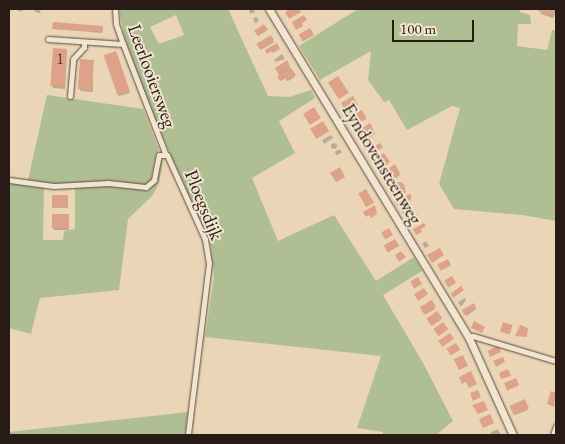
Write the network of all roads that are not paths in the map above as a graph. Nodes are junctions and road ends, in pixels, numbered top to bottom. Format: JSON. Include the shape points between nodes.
{"nodes":[{"id":1,"x":115,"y":9,"type":"edge"},
{"id":2,"x":269,"y":9,"type":"edge"},
{"id":3,"x":48,"y":39,"type":"dead end"},
{"id":4,"x":84,"y":42,"type":"junction"},
{"id":5,"x":123,"y":44,"type":"junction"},
{"id":6,"x":70,"y":96,"type":"dead end"},
{"id":7,"x":165,"y":153,"type":"junction"},
{"id":8,"x":9,"y":180,"type":"edge"},
{"id":9,"x":468,"y":336,"type":"junction"},
{"id":10,"x":556,"y":361,"type":"edge"},
{"id":11,"x":556,"y":426,"type":"edge"},
{"id":12,"x":188,"y":435,"type":"edge"},
{"id":13,"x":513,"y":435,"type":"edge"},
{"id":14,"x":553,"y":435,"type":"edge"}],
"edges":[{"from":1,"to":5,"type":"street","name":"Leerlooiersweg"},
{"from":2,"to":9,"type":"street","name":"Eyndovensteenweg"},
{"from":3,"to":4,"type":"street"},
{"from":4,"to":5,"type":"street"},
{"from":4,"to":6,"type":"street","via":[[84,47],[73,59]]},
{"from":5,"to":7,"type":"street","name":"Leerlooiersweg"},
{"from":7,"to":8,"type":"street","name":"Ploegsdijk","via":[[159,155],[154,180],[146,187],[108,183],[54,186]]},
{"from":7,"to":12,"type":"street","name":"Ploegsdijk","via":[[204,239],[209,263]]},
{"from":9,"to":10,"type":"street"},
{"from":9,"to":13,"type":"street","name":"Eyndovensteenweg"},
{"from":11,"to":14,"type":"street"}]}
